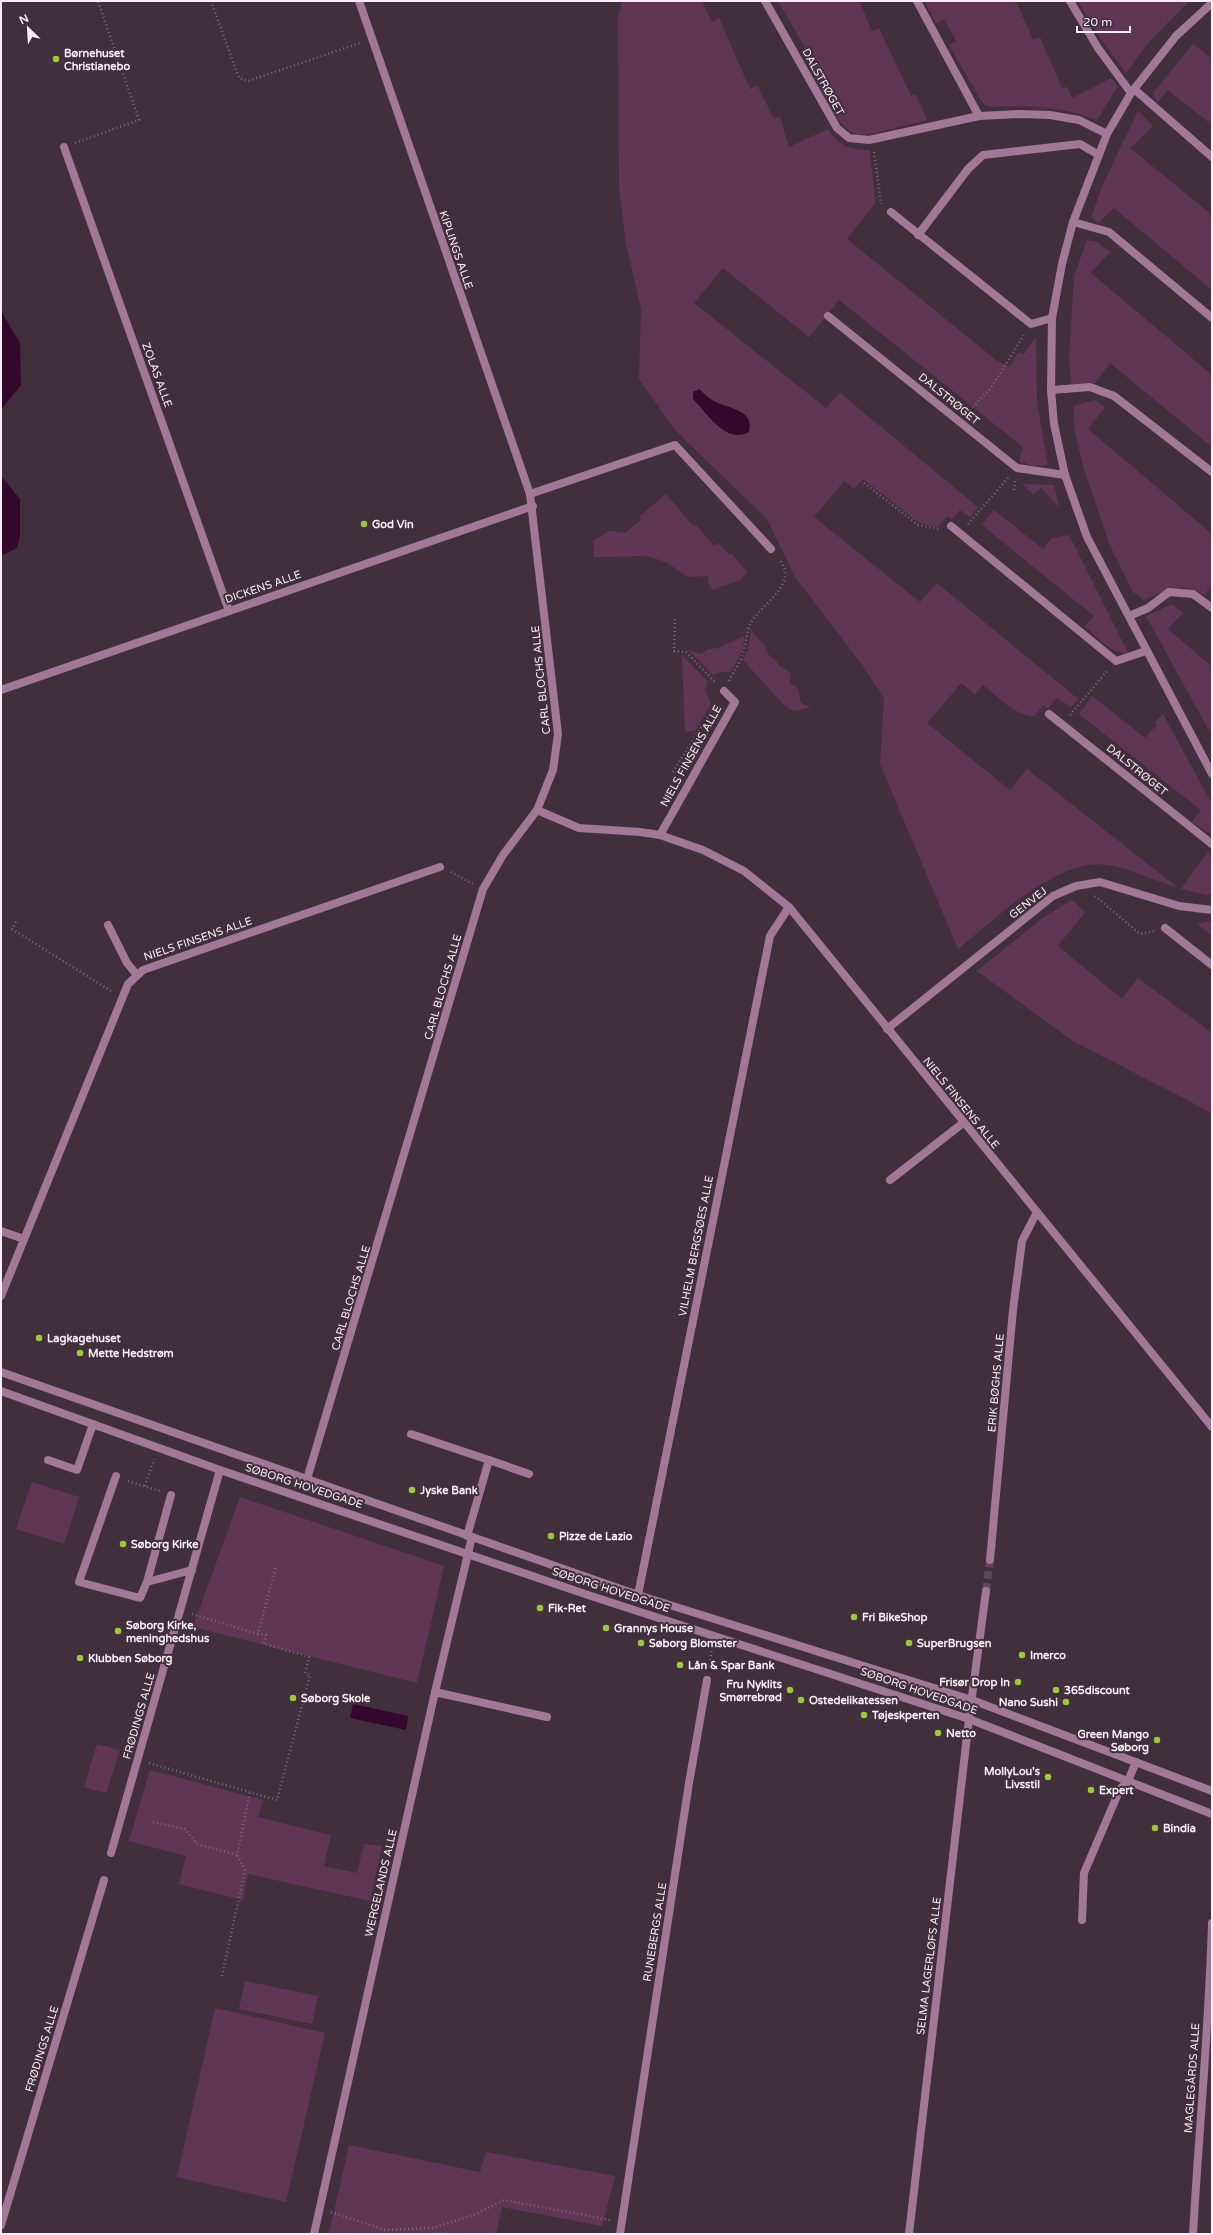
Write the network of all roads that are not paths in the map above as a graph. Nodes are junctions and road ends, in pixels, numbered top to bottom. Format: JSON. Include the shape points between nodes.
{"nodes":[{"id":1,"x":359,"y":1,"type":"edge"},
{"id":2,"x":765,"y":1,"type":"edge"},
{"id":3,"x":917,"y":1,"type":"edge"},
{"id":4,"x":1070,"y":1,"type":"edge"},
{"id":5,"x":1212,"y":3,"type":"edge"},
{"id":6,"x":1133,"y":91,"type":"junction"},
{"id":7,"x":979,"y":116,"type":"junction"},
{"id":8,"x":1107,"y":134,"type":"junction"},
{"id":9,"x":64,"y":147,"type":"road end"},
{"id":10,"x":1099,"y":155,"type":"junction"},
{"id":11,"x":1212,"y":157,"type":"edge"},
{"id":12,"x":891,"y":212,"type":"road end"},
{"id":13,"x":1073,"y":222,"type":"junction"},
{"id":14,"x":918,"y":235,"type":"junction"},
{"id":15,"x":828,"y":316,"type":"dead end"},
{"id":16,"x":1052,"y":318,"type":"junction"},
{"id":17,"x":1212,"y":318,"type":"edge"},
{"id":18,"x":1051,"y":390,"type":"junction"},
{"id":19,"x":1212,"y":472,"type":"edge"},
{"id":20,"x":1065,"y":475,"type":"junction"},
{"id":21,"x":530,"y":494,"type":"junction"},
{"id":22,"x":533,"y":506,"type":"junction"},
{"id":23,"x":951,"y":526,"type":"road end"},
{"id":24,"x":771,"y":549,"type":"road end"},
{"id":25,"x":1212,"y":608,"type":"edge"},
{"id":26,"x":229,"y":611,"type":"junction"},
{"id":27,"x":1128,"y":616,"type":"junction"},
{"id":28,"x":1146,"y":651,"type":"junction"},
{"id":29,"x":1,"y":690,"type":"edge"},
{"id":30,"x":724,"y":691,"type":"road end"},
{"id":31,"x":1049,"y":714,"type":"dead end"},
{"id":32,"x":1212,"y":774,"type":"edge"},
{"id":33,"x":537,"y":810,"type":"junction"},
{"id":34,"x":660,"y":835,"type":"junction"},
{"id":35,"x":1212,"y":844,"type":"edge"},
{"id":36,"x":440,"y":867,"type":"road end"},
{"id":37,"x":789,"y":907,"type":"junction"},
{"id":38,"x":1212,"y":910,"type":"edge"},
{"id":39,"x":108,"y":925,"type":"dead end"},
{"id":40,"x":1165,"y":928,"type":"road end"},
{"id":41,"x":1212,"y":965,"type":"edge"},
{"id":42,"x":137,"y":975,"type":"junction"},
{"id":43,"x":887,"y":1029,"type":"junction"},
{"id":44,"x":964,"y":1123,"type":"junction"},
{"id":45,"x":890,"y":1180,"type":"dead end"},
{"id":46,"x":1037,"y":1212,"type":"junction"},
{"id":47,"x":1,"y":1231,"type":"edge"},
{"id":48,"x":24,"y":1239,"type":"junction"},
{"id":49,"x":1,"y":1296,"type":"edge"},
{"id":50,"x":1,"y":1372,"type":"edge"},
{"id":51,"x":1,"y":1391,"type":"edge"},
{"id":52,"x":93,"y":1424,"type":"junction"},
{"id":53,"x":1212,"y":1427,"type":"edge"},
{"id":54,"x":411,"y":1434,"type":"dead end"},
{"id":55,"x":48,"y":1460,"type":"dead end"},
{"id":56,"x":490,"y":1460,"type":"junction"},
{"id":57,"x":220,"y":1470,"type":"junction"},
{"id":58,"x":529,"y":1474,"type":"dead end"},
{"id":59,"x":116,"y":1476,"type":"road end"},
{"id":60,"x":307,"y":1480,"type":"junction"},
{"id":61,"x":171,"y":1495,"type":"road end"},
{"id":62,"x":469,"y":1537,"type":"junction"},
{"id":63,"x":467,"y":1553,"type":"junction"},
{"id":64,"x":990,"y":1560,"type":"tunnel mouth"},
{"id":65,"x":192,"y":1570,"type":"junction"},
{"id":66,"x":147,"y":1582,"type":"junction"},
{"id":67,"x":986,"y":1591,"type":"tunnel mouth"},
{"id":68,"x":638,"y":1595,"type":"junction"},
{"id":69,"x":707,"y":1680,"type":"road end"},
{"id":70,"x":435,"y":1692,"type":"junction"},
{"id":71,"x":972,"y":1700,"type":"junction"},
{"id":72,"x":547,"y":1717,"type":"dead end"},
{"id":73,"x":969,"y":1719,"type":"junction"},
{"id":74,"x":1136,"y":1762,"type":"junction"},
{"id":75,"x":1128,"y":1781,"type":"junction"},
{"id":76,"x":1212,"y":1791,"type":"edge"},
{"id":77,"x":1212,"y":1814,"type":"edge"},
{"id":78,"x":111,"y":1853,"type":"dead end"},
{"id":79,"x":104,"y":1880,"type":"dead end"},
{"id":80,"x":1082,"y":1920,"type":"dead end"},
{"id":81,"x":1212,"y":1923,"type":"edge"},
{"id":82,"x":1,"y":2224,"type":"edge"},
{"id":83,"x":314,"y":2234,"type":"edge"},
{"id":84,"x":620,"y":2234,"type":"edge"},
{"id":85,"x":909,"y":2234,"type":"edge"},
{"id":86,"x":1193,"y":2234,"type":"edge"}],
"edges":[{"from":1,"to":21,"type":"street","name":"KIPLINGS ALLE"},
{"from":2,"to":7,"type":"street","name":"DALSTRØGET","via":[[837,128],[849,138],[872,140]]},
{"from":3,"to":7,"type":"street"},
{"from":4,"to":6,"type":"street","via":[[1098,48]]},
{"from":5,"to":6,"type":"street","via":[[1176,36]]},
{"from":6,"to":8,"type":"street"},
{"from":6,"to":11,"type":"street"},
{"from":7,"to":8,"type":"street","name":"DALSTRØGET","via":[[1050,115],[1079,120]]},
{"from":8,"to":10,"type":"street"},
{"from":9,"to":26,"type":"street","name":"ZOLAS ALLE"},
{"from":10,"to":13,"type":"street"},
{"from":10,"to":14,"type":"street","via":[[1080,144],[983,154],[968,169]]},
{"from":12,"to":14,"type":"street"},
{"from":13,"to":16,"type":"street"},
{"from":13,"to":17,"type":"street","via":[[1110,232]]},
{"from":14,"to":16,"type":"street","via":[[1031,324]]},
{"from":15,"to":20,"type":"street","name":"DALSTRØGET","via":[[1017,468]]},
{"from":16,"to":18,"type":"street"},
{"from":18,"to":19,"type":"street","via":[[1090,387],[1114,396]]},
{"from":18,"to":20,"type":"street","via":[[1054,424]]},
{"from":20,"to":27,"type":"street","via":[[1087,537]]},
{"from":21,"to":22,"type":"street","name":"KIPLINGS ALLE"},
{"from":21,"to":24,"type":"street","via":[[675,445]]},
{"from":22,"to":26,"type":"street","name":"DICKENS ALLE"},
{"from":22,"to":33,"type":"street","name":"CARL BLOCHS ALLE","via":[[558,734],[553,770]]},
{"from":23,"to":28,"type":"street","via":[[1116,661]]},
{"from":25,"to":27,"type":"street","via":[[1193,594],[1169,592],[1148,608]]},
{"from":26,"to":29,"type":"street","name":"DICKENS ALLE"},
{"from":27,"to":28,"type":"street"},
{"from":28,"to":32,"type":"street"},
{"from":30,"to":34,"type":"street","name":"NIELS FINSENS ALLE","via":[[735,702]]},
{"from":31,"to":35,"type":"street","name":"DALSTRØGET"},
{"from":33,"to":34,"type":"street","name":"NIELS FINSENS ALLE","via":[[579,828]]},
{"from":33,"to":60,"type":"street","name":"CARL BLOCHS ALLE","via":[[503,854],[483,889]]},
{"from":34,"to":37,"type":"street","name":"NIELS FINSENS ALLE","via":[[703,850],[744,871]]},
{"from":36,"to":42,"type":"street","name":"NIELS FINSENS ALLE","via":[[143,970]]},
{"from":37,"to":43,"type":"street","name":"NIELS FINSENS ALLE"},
{"from":37,"to":68,"type":"street","name":"VILHELM BERGSØES ALLE","via":[[770,936]]},
{"from":38,"to":43,"type":"street","name":"GENVEJ","via":[[1179,906],[1100,882],[1083,885],[1053,896]]},
{"from":39,"to":42,"type":"street","via":[[127,963]]},
{"from":40,"to":41,"type":"street"},
{"from":42,"to":48,"type":"street","name":"NIELS FINSENS ALLE","via":[[128,984]]},
{"from":43,"to":44,"type":"street","name":"NIELS FINSENS ALLE"},
{"from":44,"to":45,"type":"street"},
{"from":44,"to":46,"type":"street","name":"NIELS FINSENS ALLE"},
{"from":46,"to":53,"type":"street","name":"NIELS FINSENS ALLE"},
{"from":46,"to":64,"type":"street","name":"ERIK BØGHS ALLE","via":[[1022,1241],[1013,1310]]},
{"from":47,"to":48,"type":"street"},
{"from":48,"to":49,"type":"street","name":"NIELS FINSENS ALLE"},
{"from":50,"to":60,"type":"street","name":"SØBORG HOVEDGADE"},
{"from":51,"to":52,"type":"street","name":"SØBORG HOVEDGADE"},
{"from":52,"to":55,"type":"street","via":[[77,1470]]},
{"from":52,"to":57,"type":"street","name":"SØBORG HOVEDGADE"},
{"from":54,"to":56,"type":"street"},
{"from":56,"to":58,"type":"street"},
{"from":56,"to":62,"type":"street","name":"WERGELANDS ALLE"},
{"from":57,"to":63,"type":"street","name":"SØBORG HOVEDGADE"},
{"from":57,"to":65,"type":"street","name":"FRØDINGS ALLE"},
{"from":59,"to":66,"type":"street","via":[[79,1582],[140,1598]]},
{"from":60,"to":62,"type":"street","name":"SØBORG HOVEDGADE"},
{"from":61,"to":66,"type":"street"},
{"from":62,"to":63,"type":"street","name":"WERGELANDS ALLE"},
{"from":62,"to":68,"type":"street","name":"SØBORG HOVEDGADE"},
{"from":63,"to":70,"type":"street","name":"WERGELANDS ALLE"},
{"from":63,"to":73,"type":"street","name":"SØBORG HOVEDGADE"},
{"from":65,"to":66,"type":"street"},
{"from":65,"to":78,"type":"street","name":"FRØDINGS ALLE"},
{"from":67,"to":71,"type":"street"},
{"from":68,"to":71,"type":"street","name":"SØBORG HOVEDGADE"},
{"from":69,"to":84,"type":"street","name":"RUNEBERGS ALLE","via":[[688,1783]]},
{"from":70,"to":72,"type":"street"},
{"from":70,"to":83,"type":"street","name":"WERGELANDS ALLE"},
{"from":71,"to":73,"type":"street","name":"SELMA LAGERLØFS ALLE"},
{"from":71,"to":74,"type":"street","name":"SØBORG HOVEDGADE"},
{"from":73,"to":75,"type":"street","name":"SØBORG HOVEDGADE"},
{"from":73,"to":85,"type":"street","name":"SELMA LAGERLØFS ALLE"},
{"from":74,"to":75,"type":"street"},
{"from":74,"to":76,"type":"street","name":"SØBORG HOVEDGADE"},
{"from":75,"to":77,"type":"street","name":"SØBORG HOVEDGADE"},
{"from":75,"to":80,"type":"street","via":[[1120,1789],[1084,1873]]},
{"from":79,"to":82,"type":"street","name":"FRØDINGS ALLE"},
{"from":81,"to":86,"type":"street","name":"MAGLEGÅRDS ALLE"}]}
